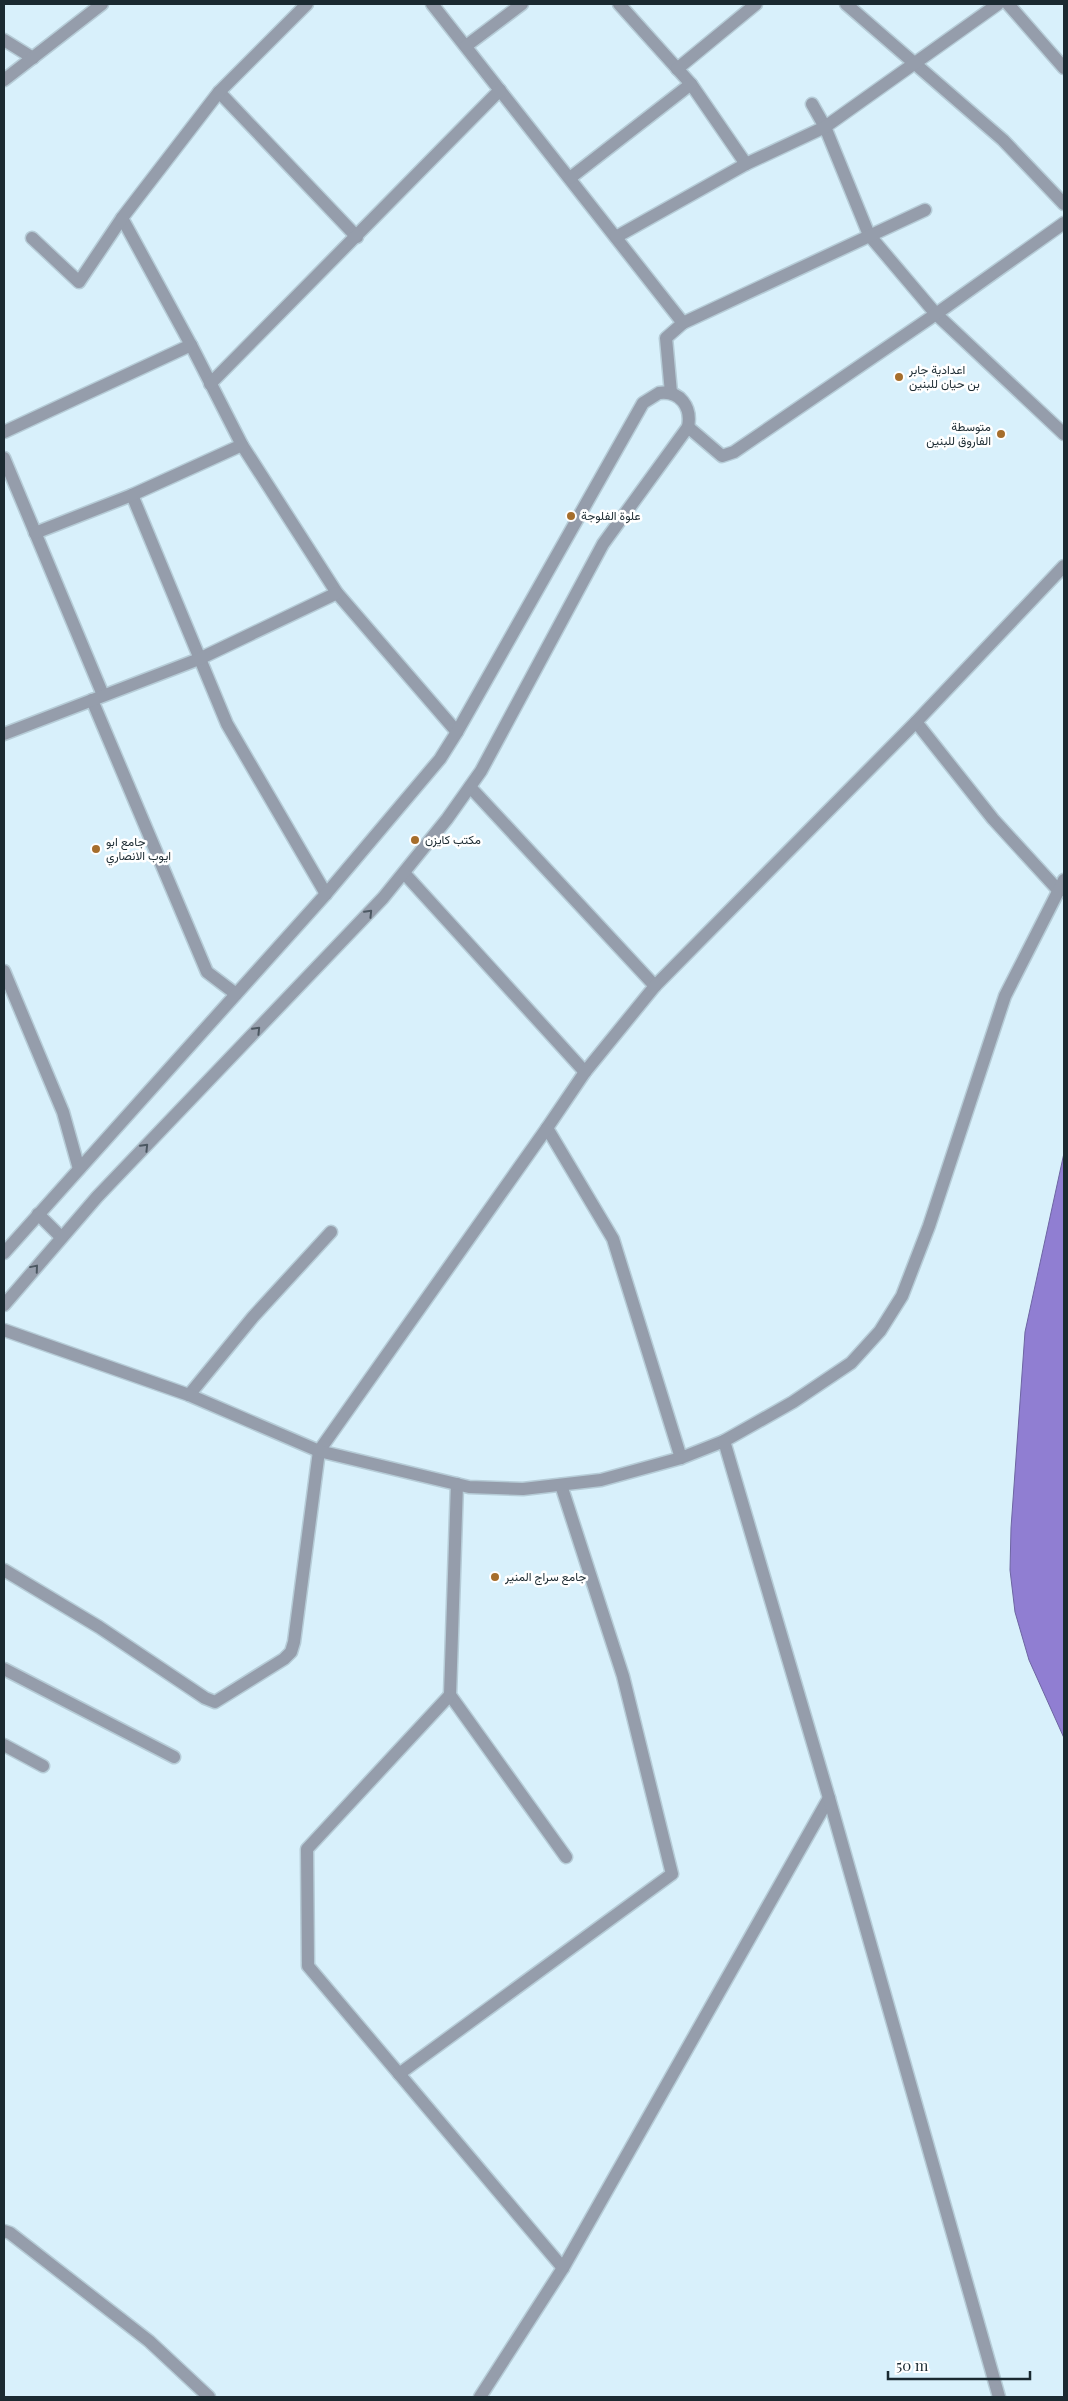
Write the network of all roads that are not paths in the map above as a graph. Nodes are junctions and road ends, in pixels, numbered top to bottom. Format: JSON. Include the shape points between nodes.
{"nodes":[{"id":1,"x":102,"y":4,"type":"edge"},
{"id":2,"x":307,"y":4,"type":"edge"},
{"id":3,"x":432,"y":4,"type":"edge"},
{"id":4,"x":522,"y":4,"type":"edge"},
{"id":5,"x":619,"y":4,"type":"edge"},
{"id":6,"x":756,"y":4,"type":"edge"},
{"id":7,"x":846,"y":4,"type":"edge"},
{"id":8,"x":998,"y":4,"type":"edge"},
{"id":9,"x":1008,"y":4,"type":"edge"},
{"id":10,"x":4,"y":40,"type":"edge"},
{"id":11,"x":466,"y":46,"type":"junction"},
{"id":12,"x":33,"y":58,"type":"junction"},
{"id":13,"x":916,"y":62,"type":"junction"},
{"id":14,"x":1064,"y":68,"type":"edge"},
{"id":15,"x":677,"y":69,"type":"junction"},
{"id":16,"x":4,"y":80,"type":"edge"},
{"id":17,"x":691,"y":84,"type":"junction"},
{"id":18,"x":500,"y":90,"type":"junction"},
{"id":19,"x":218,"y":92,"type":"junction"},
{"id":20,"x":812,"y":104,"type":"dead end"},
{"id":21,"x":825,"y":127,"type":"junction"},
{"id":22,"x":746,"y":164,"type":"junction"},
{"id":23,"x":570,"y":178,"type":"junction"},
{"id":24,"x":1064,"y":204,"type":"edge"},
{"id":25,"x":925,"y":210,"type":"dead end"},
{"id":26,"x":122,"y":218,"type":"junction"},
{"id":27,"x":1064,"y":224,"type":"edge"},
{"id":28,"x":869,"y":235,"type":"junction"},
{"id":29,"x":357,"y":237,"type":"junction"},
{"id":30,"x":616,"y":237,"type":"junction"},
{"id":31,"x":32,"y":238,"type":"dead end"},
{"id":32,"x":936,"y":314,"type":"junction"},
{"id":33,"x":683,"y":323,"type":"junction"},
{"id":34,"x":191,"y":345,"type":"junction"},
{"id":35,"x":210,"y":384,"type":"junction"},
{"id":36,"x":671,"y":393,"type":"junction"},
{"id":37,"x":688,"y":427,"type":"junction"},
{"id":38,"x":4,"y":432,"type":"edge"},
{"id":39,"x":1064,"y":434,"type":"edge"},
{"id":40,"x":242,"y":444,"type":"junction"},
{"id":41,"x":4,"y":458,"type":"edge"},
{"id":42,"x":132,"y":494,"type":"junction"},
{"id":43,"x":35,"y":533,"type":"junction"},
{"id":44,"x":1064,"y":566,"type":"edge"},
{"id":45,"x":336,"y":593,"type":"junction"},
{"id":46,"x":199,"y":659,"type":"junction"},
{"id":47,"x":98,"y":698,"type":"junction"},
{"id":48,"x":916,"y":722,"type":"junction"},
{"id":49,"x":457,"y":732,"type":"junction"},
{"id":50,"x":4,"y":734,"type":"edge"},
{"id":51,"x":470,"y":787,"type":"junction"},
{"id":52,"x":404,"y":873,"type":"junction"},
{"id":53,"x":1061,"y":885,"type":"edge"},
{"id":54,"x":326,"y":894,"type":"junction"},
{"id":55,"x":4,"y":971,"type":"edge"},
{"id":56,"x":655,"y":986,"type":"junction"},
{"id":57,"x":236,"y":994,"type":"junction"},
{"id":58,"x":585,"y":1072,"type":"junction"},
{"id":59,"x":548,"y":1128,"type":"junction"},
{"id":60,"x":79,"y":1169,"type":"junction"},
{"id":61,"x":38,"y":1214,"type":"junction"},
{"id":62,"x":331,"y":1232,"type":"dead end"},
{"id":63,"x":61,"y":1237,"type":"junction"},
{"id":64,"x":4,"y":1253,"type":"edge"},
{"id":65,"x":4,"y":1305,"type":"edge"},
{"id":66,"x":4,"y":1330,"type":"edge"},
{"id":67,"x":189,"y":1395,"type":"junction"},
{"id":68,"x":724,"y":1441,"type":"junction"},
{"id":69,"x":319,"y":1451,"type":"junction"},
{"id":70,"x":681,"y":1458,"type":"junction"},
{"id":71,"x":457,"y":1484,"type":"junction"},
{"id":72,"x":561,"y":1485,"type":"junction"},
{"id":73,"x":4,"y":1570,"type":"edge"},
{"id":74,"x":4,"y":1668,"type":"edge"},
{"id":75,"x":450,"y":1695,"type":"junction"},
{"id":76,"x":4,"y":1745,"type":"edge"},
{"id":77,"x":174,"y":1756,"type":"dead end"},
{"id":78,"x":43,"y":1766,"type":"dead end"},
{"id":79,"x":830,"y":1798,"type":"junction"},
{"id":80,"x":566,"y":1857,"type":"dead end"},
{"id":81,"x":399,"y":2074,"type":"junction"},
{"id":82,"x":4,"y":2231,"type":"edge"},
{"id":83,"x":563,"y":2268,"type":"junction"},
{"id":84,"x":209,"y":2397,"type":"edge"},
{"id":85,"x":480,"y":2397,"type":"edge"},
{"id":86,"x":999,"y":2397,"type":"edge"}],
"edges":[{"from":1,"to":12,"type":"street"},
{"from":2,"to":19,"type":"street"},
{"from":3,"to":11,"type":"street"},
{"from":4,"to":11,"type":"street"},
{"from":5,"to":15,"type":"street"},
{"from":6,"to":15,"type":"street"},
{"from":7,"to":13,"type":"street"},
{"from":8,"to":13,"type":"street"},
{"from":9,"to":14,"type":"street"},
{"from":10,"to":12,"type":"street"},
{"from":11,"to":18,"type":"street"},
{"from":12,"to":16,"type":"street"},
{"from":13,"to":21,"type":"street"},
{"from":13,"to":24,"type":"street","via":[[1003,140]]},
{"from":15,"to":17,"type":"street"},
{"from":17,"to":22,"type":"street"},
{"from":17,"to":23,"type":"street"},
{"from":18,"to":23,"type":"street"},
{"from":18,"to":29,"type":"street"},
{"from":19,"to":26,"type":"street"},
{"from":19,"to":29,"type":"street"},
{"from":20,"to":21,"type":"street"},
{"from":21,"to":22,"type":"street"},
{"from":21,"to":28,"type":"street"},
{"from":22,"to":30,"type":"street"},
{"from":23,"to":30,"type":"street"},
{"from":25,"to":28,"type":"street"},
{"from":26,"to":31,"type":"street","via":[[79,282]]},
{"from":26,"to":34,"type":"street"},
{"from":27,"to":32,"type":"street"},
{"from":28,"to":32,"type":"street"},
{"from":28,"to":33,"type":"street"},
{"from":29,"to":35,"type":"street"},
{"from":30,"to":33,"type":"street"},
{"from":32,"to":37,"type":"street","via":[[734,452],[722,456]]},
{"from":32,"to":39,"type":"street"},
{"from":33,"to":36,"type":"street","via":[[666,338]]},
{"from":34,"to":35,"type":"street"},
{"from":34,"to":38,"type":"street"},
{"from":35,"to":40,"type":"street"},
{"from":36,"to":37,"type":"street","via":[[687,406]]},
{"from":36,"to":49,"type":"street","via":[[653,395],[643,403]]},
{"from":37,"to":51,"type":"street","via":[[603,544]]},
{"from":40,"to":42,"type":"street"},
{"from":40,"to":45,"type":"street"},
{"from":41,"to":43,"type":"street"},
{"from":42,"to":43,"type":"street"},
{"from":42,"to":46,"type":"street"},
{"from":43,"to":47,"type":"street"},
{"from":44,"to":48,"type":"street"},
{"from":45,"to":46,"type":"street"},
{"from":45,"to":49,"type":"street"},
{"from":46,"to":47,"type":"street"},
{"from":46,"to":54,"type":"street","via":[[227,724]]},
{"from":47,"to":50,"type":"street"},
{"from":47,"to":57,"type":"street","via":[[207,972]]},
{"from":48,"to":53,"type":"street","via":[[993,819]]},
{"from":48,"to":56,"type":"street"},
{"from":49,"to":54,"type":"street","via":[[440,759]]},
{"from":51,"to":52,"type":"street"},
{"from":51,"to":56,"type":"street"},
{"from":52,"to":58,"type":"street"},
{"from":63,"to":52,"type":"street","one_way":true},
{"from":53,"to":68,"type":"street","via":[[1005,996],[929,1226],[902,1296],[880,1331],[851,1363],[793,1402]]},
{"from":54,"to":57,"type":"street"},
{"from":55,"to":60,"type":"street","via":[[63,1112]]},
{"from":56,"to":58,"type":"street"},
{"from":57,"to":60,"type":"street"},
{"from":58,"to":59,"type":"street"},
{"from":59,"to":69,"type":"street"},
{"from":59,"to":70,"type":"street","via":[[613,1239]]},
{"from":60,"to":61,"type":"street"},
{"from":61,"to":63,"type":"street"},
{"from":61,"to":64,"type":"street"},
{"from":62,"to":67,"type":"street","via":[[253,1317]]},
{"from":65,"to":63,"type":"street","one_way":true},
{"from":66,"to":67,"type":"street"},
{"from":67,"to":69,"type":"street"},
{"from":68,"to":70,"type":"street"},
{"from":68,"to":79,"type":"street"},
{"from":69,"to":71,"type":"street"},
{"from":69,"to":73,"type":"street","via":[[291,1652],[215,1702],[100,1627]]},
{"from":70,"to":72,"type":"street","via":[[601,1480]]},
{"from":71,"to":72,"type":"street","via":[[523,1490]]},
{"from":71,"to":75,"type":"street"},
{"from":72,"to":81,"type":"street","via":[[624,1676],[672,1874]]},
{"from":74,"to":77,"type":"street"},
{"from":75,"to":80,"type":"street"},
{"from":75,"to":81,"type":"street","via":[[307,1849],[308,1966]]},
{"from":76,"to":78,"type":"street"},
{"from":79,"to":83,"type":"street"},
{"from":79,"to":86,"type":"street"},
{"from":81,"to":83,"type":"street"},
{"from":82,"to":84,"type":"street","via":[[149,2341]]},
{"from":83,"to":85,"type":"street"}]}
